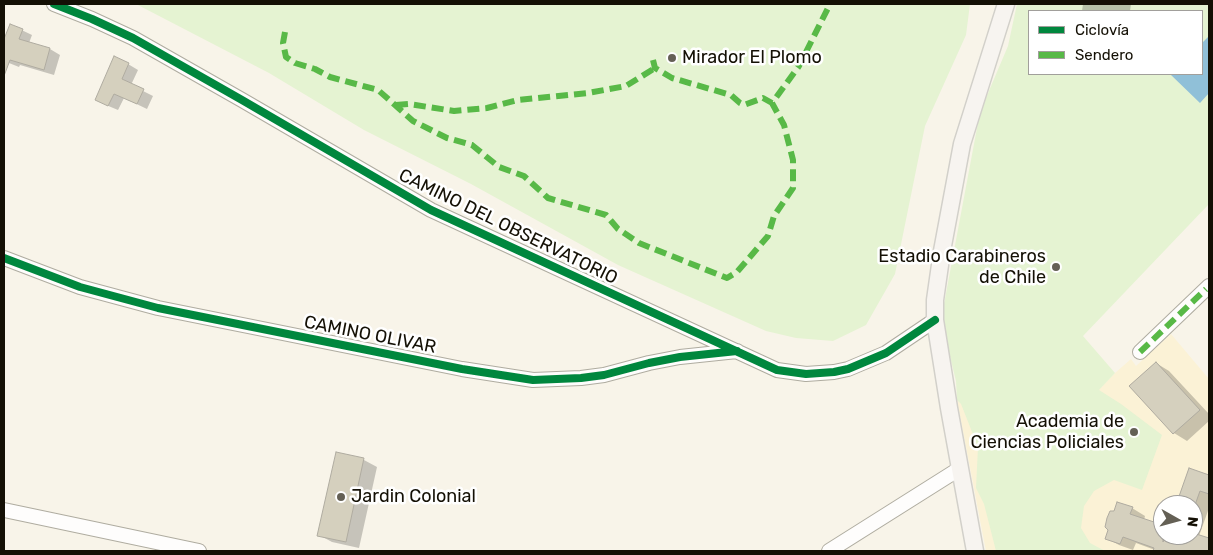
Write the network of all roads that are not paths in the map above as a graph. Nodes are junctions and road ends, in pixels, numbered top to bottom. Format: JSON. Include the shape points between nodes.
{"nodes":[{"id":1,"x":54,"y":4,"type":"edge"},
{"id":2,"x":1006,"y":4,"type":"edge"},
{"id":3,"x":4,"y":258,"type":"edge"},
{"id":4,"x":1208,"y":289,"type":"edge"},
{"id":5,"x":935,"y":320,"type":"junction"},
{"id":6,"x":737,"y":351,"type":"junction"},
{"id":7,"x":1140,"y":352,"type":"dead end"},
{"id":8,"x":959,"y":469,"type":"junction"},
{"id":9,"x":4,"y":510,"type":"edge"},
{"id":10,"x":199,"y":551,"type":"edge"},
{"id":11,"x":829,"y":551,"type":"edge"},
{"id":12,"x":976,"y":551,"type":"edge"}],
"edges":[{"from":1,"to":6,"type":"street","name":"CAMINO DEL OBSERVATORIO","via":[[133,38],[431,210]]},
{"from":2,"to":5,"type":"main road","via":[[962,144],[939,269]]},
{"from":3,"to":6,"type":"street","name":"CAMINO OLIVAR","via":[[80,287],[158,308],[462,369],[533,380],[604,375],[665,360]]},
{"from":4,"to":7,"type":"street"},
{"from":5,"to":6,"type":"street","name":"CAMINO DEL OBSERVATORIO","via":[[875,359],[834,372],[806,374],[777,370]]},
{"from":5,"to":8,"type":"main road"},
{"from":8,"to":11,"type":"street"},
{"from":8,"to":12,"type":"main road"},
{"from":9,"to":10,"type":"street"}]}
